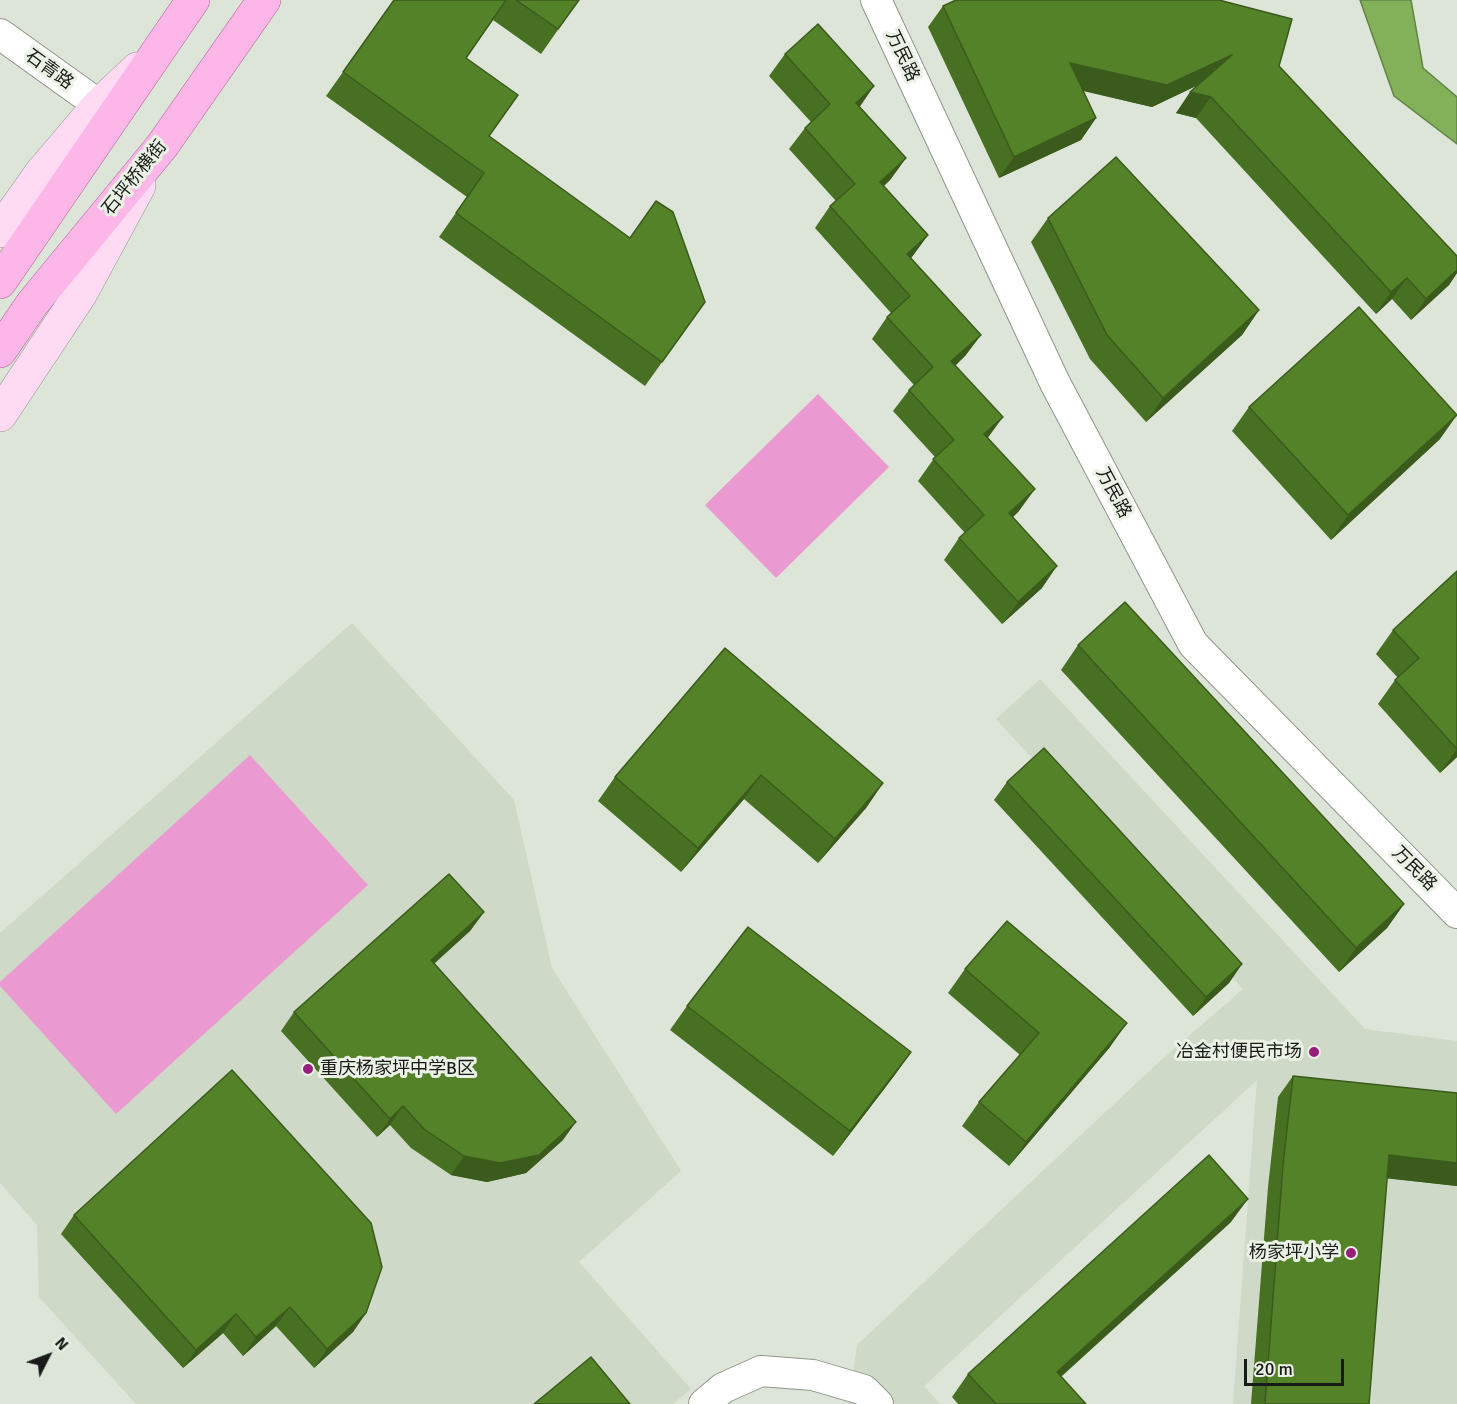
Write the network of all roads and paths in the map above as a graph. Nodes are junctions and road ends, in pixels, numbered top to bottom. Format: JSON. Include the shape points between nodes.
{"nodes":[{"id":1,"x":193,"y":0,"type":"edge"},
{"id":2,"x":264,"y":0,"type":"edge"},
{"id":3,"x":876,"y":0,"type":"edge"},
{"id":4,"x":0,"y":34,"type":"edge"},
{"id":5,"x":166,"y":40,"type":"junction"},
{"id":6,"x":99,"y":105,"type":"junction"},
{"id":7,"x":162,"y":146,"type":"junction"},
{"id":8,"x":0,"y":231,"type":"edge"},
{"id":9,"x":0,"y":282,"type":"edge"},
{"id":10,"x":0,"y":351,"type":"edge"},
{"id":11,"x":0,"y":415,"type":"edge"},
{"id":12,"x":1457,"y":913,"type":"edge"},
{"id":13,"x":704,"y":1404,"type":"edge"},
{"id":14,"x":878,"y":1404,"type":"edge"}],
"edges":[{"from":1,"to":5,"type":"main road"},
{"from":2,"to":7,"type":"main road","name":"石坪桥横街"},
{"from":3,"to":12,"type":"street","name":"万民路","via":[[1055,383],[1193,644]]},
{"from":4,"to":6,"type":"street","name":"石青路"},
{"from":5,"to":6,"type":"street"},
{"from":5,"to":9,"type":"main road"},
{"from":6,"to":8,"type":"street","via":[[41,173]]},
{"from":7,"to":10,"type":"main road","name":"石坪桥横街","via":[[32,304]]},
{"from":7,"to":11,"type":"street","via":[[81,292]]},
{"from":13,"to":14,"type":"street","via":[[723,1388],[761,1371],[813,1375],[864,1390]]}]}
